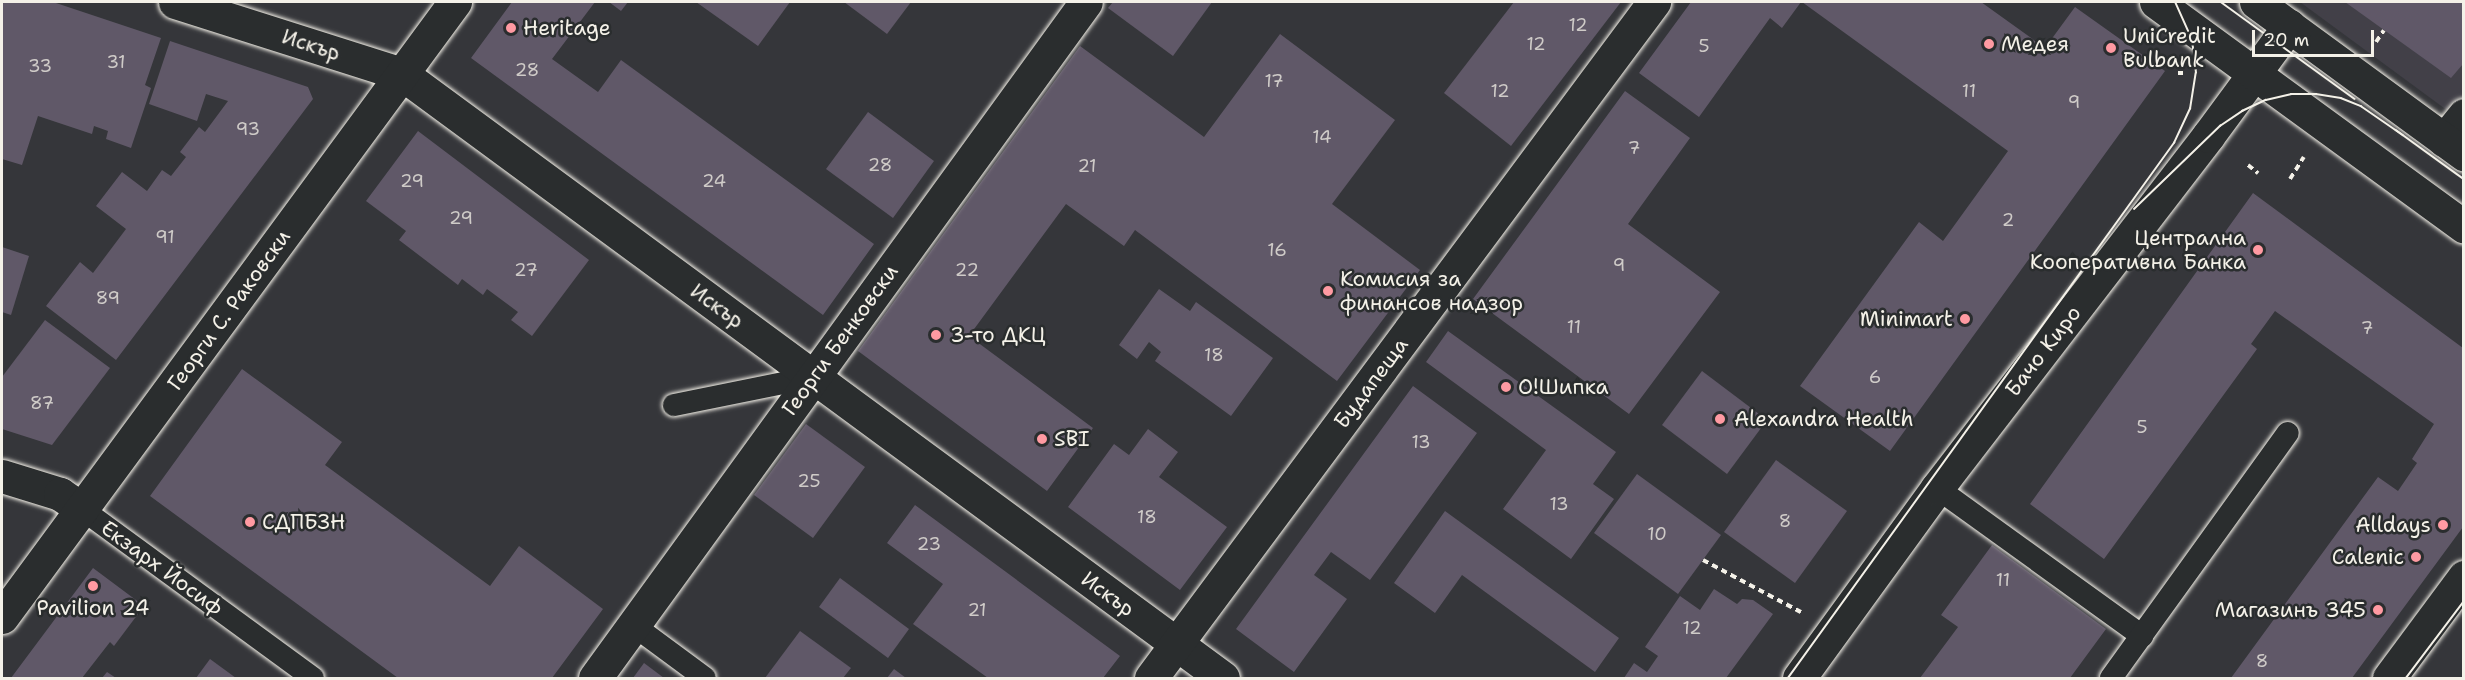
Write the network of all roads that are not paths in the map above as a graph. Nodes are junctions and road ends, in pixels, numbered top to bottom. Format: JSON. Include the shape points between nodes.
{"nodes":[{"id":1,"x":175,"y":2,"type":"edge"},
{"id":2,"x":455,"y":2,"type":"edge"},
{"id":3,"x":1086,"y":2,"type":"edge"},
{"id":4,"x":1654,"y":2,"type":"edge"},
{"id":5,"x":2156,"y":2,"type":"edge"},
{"id":6,"x":2256,"y":2,"type":"edge"},
{"id":7,"x":2289,"y":26,"type":"junction"},
{"id":8,"x":2254,"y":73,"type":"junction"},
{"id":9,"x":402,"y":74,"type":"junction"},
{"id":10,"x":2457,"y":136,"type":"edge"},
{"id":11,"x":2463,"y":227,"type":"edge"},
{"id":12,"x":813,"y":377,"type":"junction"},
{"id":13,"x":674,"y":405,"type":"dead end"},
{"id":14,"x":2288,"y":433,"type":"dead end"},
{"id":15,"x":2,"y":476,"type":"edge"},
{"id":16,"x":1937,"y":488,"type":"junction"},
{"id":17,"x":82,"y":509,"type":"junction"},
{"id":18,"x":2463,"y":577,"type":"edge"},
{"id":19,"x":2,"y":617,"type":"edge"},
{"id":20,"x":633,"y":625,"type":"junction"},
{"id":21,"x":2142,"y":636,"type":"junction"},
{"id":22,"x":1177,"y":644,"type":"junction"},
{"id":23,"x":313,"y":678,"type":"edge"},
{"id":24,"x":595,"y":678,"type":"edge"},
{"id":25,"x":705,"y":678,"type":"edge"},
{"id":26,"x":1151,"y":678,"type":"edge"},
{"id":27,"x":1223,"y":678,"type":"edge"},
{"id":28,"x":1799,"y":678,"type":"edge"},
{"id":29,"x":2111,"y":678,"type":"edge"},
{"id":30,"x":2389,"y":678,"type":"edge"}],
"edges":[{"from":1,"to":9,"type":"street","name":"Искър"},
{"from":2,"to":9,"type":"street","name":"Георги С. Раковски"},
{"from":3,"to":12,"type":"street","name":"Георги Бенковски"},
{"from":4,"to":22,"type":"street","name":"Будапеща"},
{"from":5,"to":8,"type":"street"},
{"from":6,"to":7,"type":"street"},
{"from":7,"to":8,"type":"street","name":"Бачо Киро"},
{"from":7,"to":10,"type":"street"},
{"from":8,"to":11,"type":"street"},
{"from":8,"to":16,"type":"street","name":"Бачо Киро"},
{"from":9,"to":12,"type":"street","name":"Искър"},
{"from":9,"to":17,"type":"street","name":"Георги С. Раковски"},
{"from":12,"to":13,"type":"lane"},
{"from":12,"to":20,"type":"street","name":"Георги Бенковски"},
{"from":12,"to":22,"type":"street","name":"Искър"},
{"from":14,"to":21,"type":"lane"},
{"from":15,"to":17,"type":"street","name":"Екзарх Йосиф","via":[[60,494]]},
{"from":16,"to":21,"type":"lane"},
{"from":16,"to":28,"type":"street","name":"Бачо Киро"},
{"from":17,"to":19,"type":"street","name":"Георги С. Раковски"},
{"from":17,"to":23,"type":"lane","name":"Екзарх Йосиф"},
{"from":18,"to":30,"type":"street"},
{"from":20,"to":24,"type":"street","name":"Георги Бенковски"},
{"from":20,"to":25,"type":"lane"},
{"from":21,"to":29,"type":"lane"},
{"from":22,"to":26,"type":"street","name":"Будапеща"},
{"from":22,"to":27,"type":"street","name":"Искър"}]}
